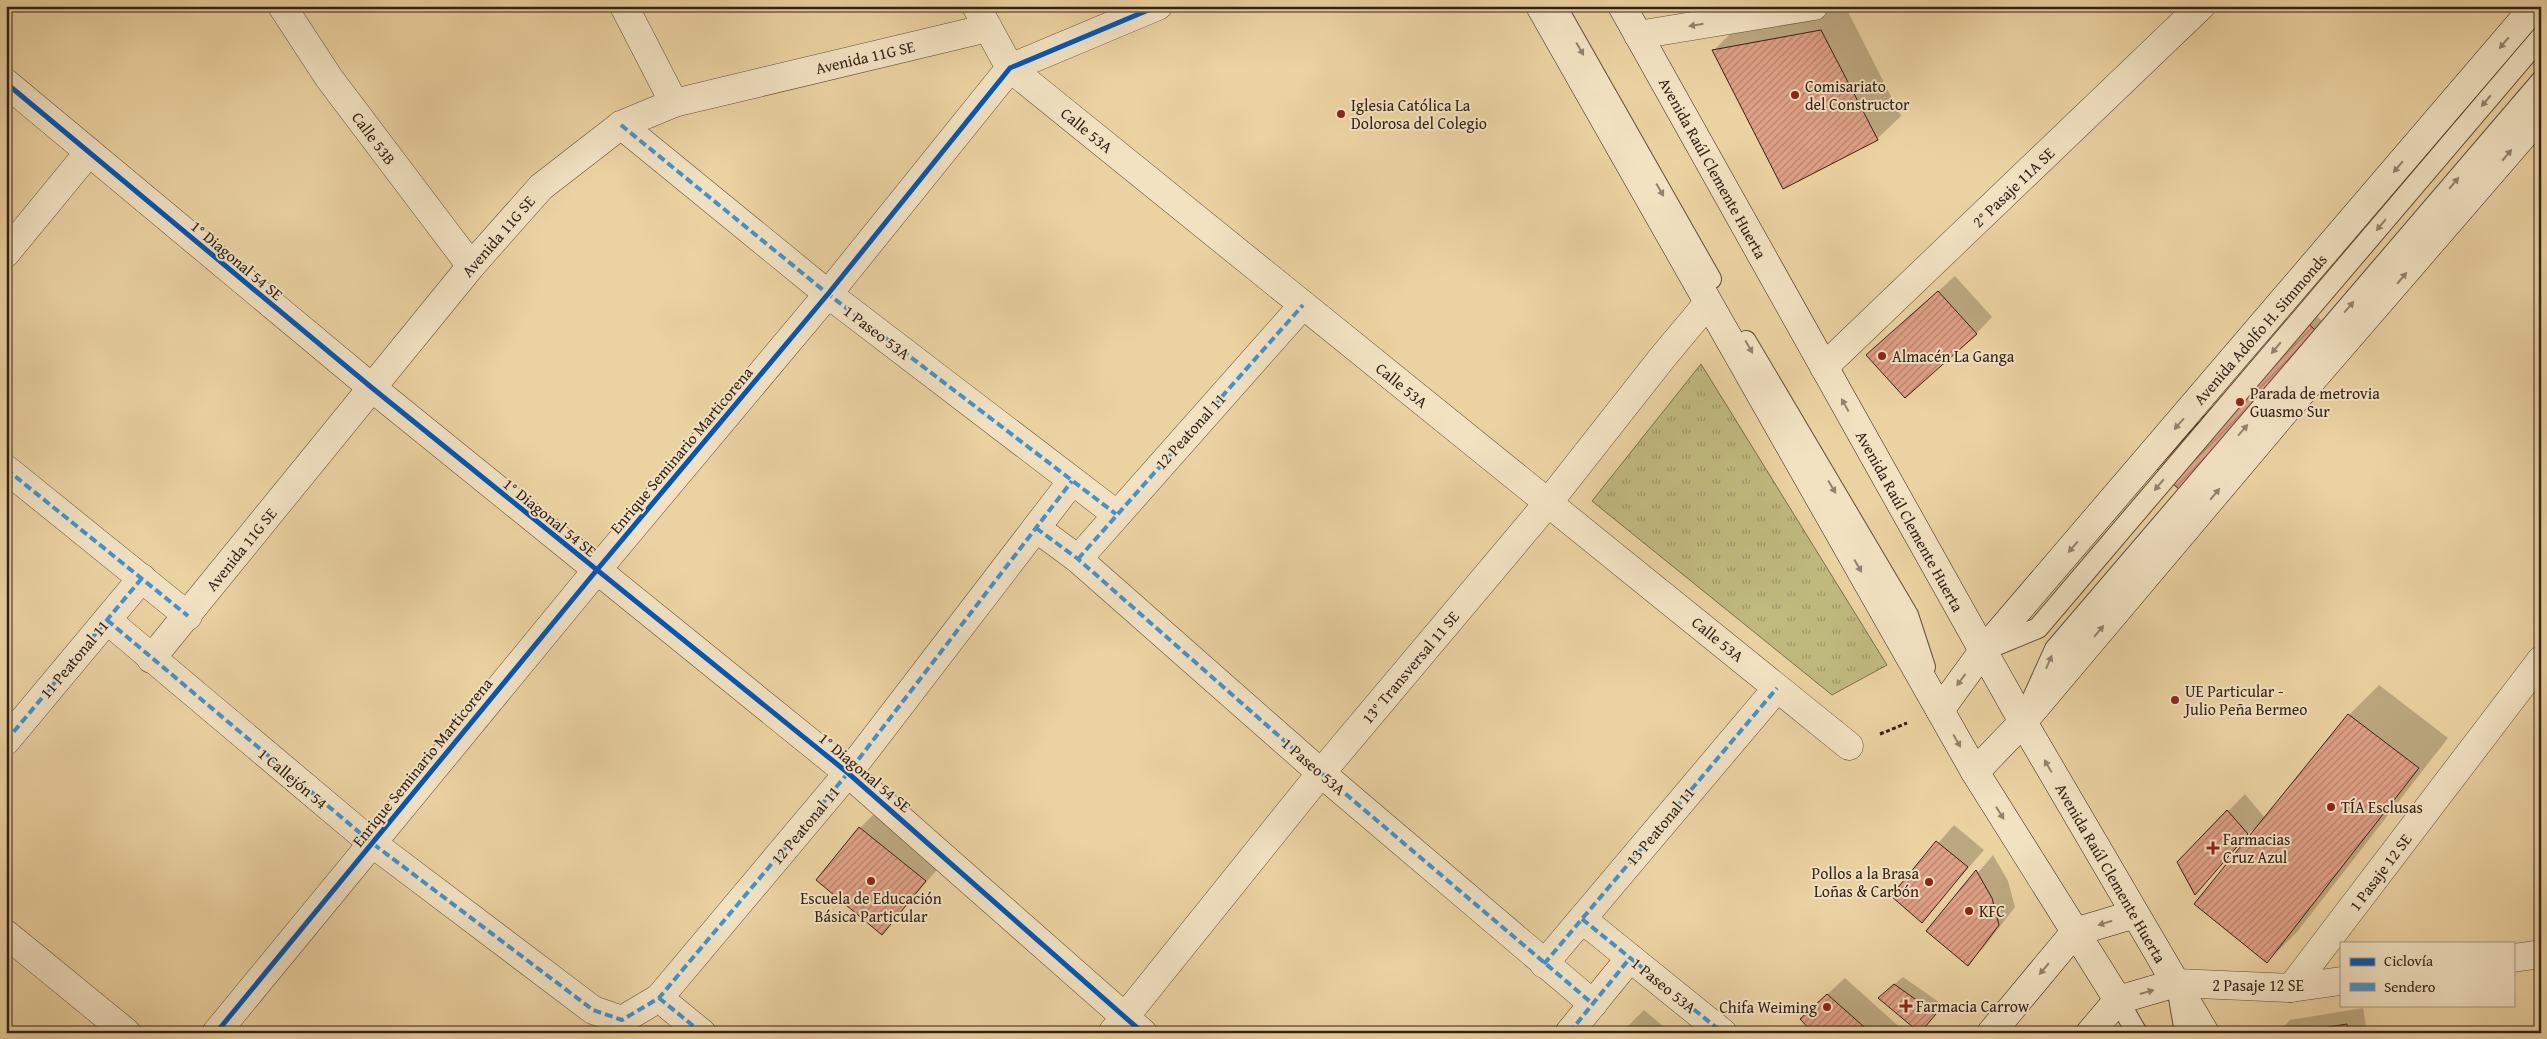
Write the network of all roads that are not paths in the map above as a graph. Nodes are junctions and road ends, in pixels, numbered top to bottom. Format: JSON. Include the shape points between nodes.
{"nodes":[{"id":1,"x":282,"y":6,"type":"edge"},
{"id":2,"x":624,"y":6,"type":"edge"},
{"id":3,"x":1158,"y":6,"type":"edge"},
{"id":4,"x":1540,"y":6,"type":"edge"},
{"id":5,"x":1556,"y":6,"type":"edge"},
{"id":6,"x":1622,"y":6,"type":"edge"},
{"id":7,"x":1814,"y":6,"type":"edge"},
{"id":8,"x":2201,"y":6,"type":"edge"},
{"id":9,"x":2535,"y":6,"type":"edge"},
{"id":10,"x":982,"y":17,"type":"edge"},
{"id":11,"x":1638,"y":35,"type":"junction"},
{"id":12,"x":2541,"y":37,"type":"edge"},
{"id":13,"x":1010,"y":68,"type":"junction"},
{"id":14,"x":2541,"y":81,"type":"edge"},
{"id":15,"x":6,"y":83,"type":"edge"},
{"id":16,"x":674,"y":103,"type":"junction"},
{"id":17,"x":2541,"y":115,"type":"edge"},
{"id":18,"x":621,"y":125,"type":"junction"},
{"id":19,"x":89,"y":152,"type":"junction"},
{"id":20,"x":6,"y":253,"type":"edge"},
{"id":21,"x":471,"y":266,"type":"junction"},
{"id":22,"x":828,"y":294,"type":"junction"},
{"id":23,"x":1708,"y":303,"type":"junction"},
{"id":24,"x":1303,"y":304,"type":"junction"},
{"id":25,"x":1824,"y":367,"type":"junction"},
{"id":26,"x":371,"y":387,"type":"junction"},
{"id":27,"x":6,"y":469,"type":"edge"},
{"id":28,"x":1072,"y":481,"type":"junction"},
{"id":29,"x":1548,"y":503,"type":"junction"},
{"id":30,"x":1116,"y":514,"type":"junction"},
{"id":31,"x":1036,"y":528,"type":"junction"},
{"id":32,"x":1078,"y":559,"type":"junction"},
{"id":33,"x":596,"y":570,"type":"junction"},
{"id":34,"x":142,"y":578,"type":"junction"},
{"id":35,"x":188,"y":616,"type":"junction"},
{"id":36,"x":107,"y":620,"type":"junction"},
{"id":37,"x":1983,"y":651,"type":"junction"},
{"id":38,"x":151,"y":659,"type":"junction"},
{"id":39,"x":2541,"y":660,"type":"edge"},
{"id":40,"x":1777,"y":688,"type":"junction"},
{"id":41,"x":1940,"y":710,"type":"junction"},
{"id":42,"x":2023,"y":722,"type":"junction"},
{"id":43,"x":6,"y":741,"type":"edge"},
{"id":44,"x":1850,"y":746,"type":"road end"},
{"id":45,"x":1975,"y":772,"type":"junction"},
{"id":46,"x":848,"y":773,"type":"junction"},
{"id":47,"x":1321,"y":773,"type":"junction"},
{"id":48,"x":372,"y":843,"type":"junction"},
{"id":49,"x":2135,"y":914,"type":"junction"},
{"id":50,"x":1582,"y":919,"type":"junction"},
{"id":51,"x":485,"y":928,"type":"joint"},
{"id":52,"x":2075,"y":932,"type":"junction"},
{"id":53,"x":6,"y":934,"type":"edge"},
{"id":54,"x":2541,"y":954,"type":"edge"},
{"id":55,"x":1630,"y":958,"type":"junction"},
{"id":56,"x":2514,"y":958,"type":"edge"},
{"id":57,"x":1544,"y":964,"type":"junction"},
{"id":58,"x":2340,"y":982,"type":"edge"},
{"id":59,"x":2176,"y":983,"type":"junction"},
{"id":60,"x":2291,"y":988,"type":"junction"},
{"id":61,"x":659,"y":998,"type":"junction"},
{"id":62,"x":2118,"y":1000,"type":"junction"},
{"id":63,"x":1593,"y":1004,"type":"junction"},
{"id":64,"x":1127,"y":1028,"type":"edge"},
{"id":65,"x":127,"y":1033,"type":"edge"},
{"id":66,"x":216,"y":1033,"type":"edge"},
{"id":67,"x":702,"y":1033,"type":"edge"},
{"id":68,"x":1569,"y":1033,"type":"edge"},
{"id":69,"x":1723,"y":1033,"type":"edge"},
{"id":70,"x":1990,"y":1033,"type":"edge"},
{"id":71,"x":2090,"y":1033,"type":"edge"},
{"id":72,"x":2137,"y":1033,"type":"edge"},
{"id":73,"x":2185,"y":1033,"type":"edge"},
{"id":74,"x":2205,"y":1033,"type":"edge"}],
"edges":[{"from":1,"to":21,"type":"street","name":"Calle 53B","via":[[329,78]]},
{"from":2,"to":16,"type":"street"},
{"from":3,"to":13,"type":"street"},
{"from":4,"to":23,"type":"street"},
{"from":5,"to":41,"type":"lane","one_way":true,"via":[[1755,357],[1908,615]]},
{"from":6,"to":11,"type":"street","name":"Avenida Raúl Clemente Huerta"},
{"from":7,"to":11,"type":"street","one_way":true},
{"from":8,"to":25,"type":"street","name":"2° Pasaje 11A SE"},
{"from":9,"to":37,"type":"street","name":"Avenida Adolfo H. Simmonds","one_way":true},
{"from":10,"to":13,"type":"street","name":"Calle 53A"},
{"from":10,"to":16,"type":"street","name":"Avenida 11G SE"},
{"from":11,"to":25,"type":"street","name":"Avenida Raúl Clemente Huerta"},
{"from":12,"to":37,"type":"lane","name":"Avenida Adolfo H. Simmonds","one_way":true,"via":[[2038,628]]},
{"from":13,"to":22,"type":"street","name":"Enrique Seminario Marticorena"},
{"from":13,"to":24,"type":"street","name":"Calle 53A"},
{"from":42,"to":14,"type":"lane","one_way":true,"via":[[2055,649]]},
{"from":15,"to":19,"type":"street","name":"1° Diagonal 54 SE"},
{"from":16,"to":18,"type":"street","name":"Avenida 11G SE"},
{"from":42,"to":17,"type":"street","one_way":true,"via":[[2280,416]]},
{"from":18,"to":21,"type":"street","name":"Avenida 11G SE","via":[[542,187]]},
{"from":18,"to":22,"type":"street","name":"1 Paseo 53A"},
{"from":19,"to":20,"type":"street"},
{"from":19,"to":26,"type":"street","name":"1° Diagonal 54 SE"},
{"from":21,"to":26,"type":"street","name":"Avenida 11G SE"},
{"from":22,"to":28,"type":"street","name":"1 Paseo 53A"},
{"from":22,"to":33,"type":"street","name":"Enrique Seminario Marticorena"},
{"from":23,"to":29,"type":"street","name":"13° Transversal 11 SE"},
{"from":23,"to":41,"type":"street","one_way":true},
{"from":24,"to":29,"type":"street","name":"Calle 53A"},
{"from":24,"to":30,"type":"street","name":"12 Peatonal 11"},
{"from":37,"to":25,"type":"street","name":"Avenida Raúl Clemente Huerta","one_way":true},
{"from":26,"to":33,"type":"street","name":"1° Diagonal 54 SE"},
{"from":26,"to":35,"type":"street","name":"Avenida 11G SE"},
{"from":27,"to":34,"type":"street"},
{"from":28,"to":30,"type":"street","name":"1 Paseo 53A"},
{"from":28,"to":31,"type":"street","name":"12 Peatonal 11"},
{"from":29,"to":40,"type":"street","name":"Calle 53A"},
{"from":29,"to":47,"type":"street","name":"13° Transversal 11 SE"},
{"from":30,"to":32,"type":"street","name":"12 Peatonal 11"},
{"from":31,"to":32,"type":"street","name":"1 Paseo 53A"},
{"from":31,"to":46,"type":"street","name":"12 Peatonal 11"},
{"from":32,"to":47,"type":"street","name":"1 Paseo 53A"},
{"from":33,"to":46,"type":"street","name":"1° Diagonal 54 SE"},
{"from":33,"to":48,"type":"street","name":"Enrique Seminario Marticorena"},
{"from":34,"to":35,"type":"street"},
{"from":34,"to":36,"type":"street","name":"11 Peatonal 11"},
{"from":35,"to":38,"type":"street","name":"Avenida 11G SE"},
{"from":36,"to":38,"type":"street","name":"1 Callejón 54"},
{"from":36,"to":43,"type":"street","name":"11 Peatonal 11"},
{"from":37,"to":41,"type":"street","name":"Avenida Adolfo H. Simmonds","one_way":true},
{"from":37,"to":42,"type":"street","name":"Avenida Raúl Clemente Huerta"},
{"from":38,"to":48,"type":"street","name":"1 Callejón 54"},
{"from":39,"to":60,"type":"street","name":"1 Pasaje 12 SE"},
{"from":40,"to":44,"type":"street","name":"Calle 53A"},
{"from":40,"to":50,"type":"street","name":"13 Peatonal 11"},
{"from":41,"to":45,"type":"street","one_way":true},
{"from":42,"to":45,"type":"street"},
{"from":49,"to":42,"type":"street","name":"Avenida Raúl Clemente Huerta","one_way":true},
{"from":45,"to":52,"type":"street","one_way":true},
{"from":46,"to":61,"type":"street","name":"12 Peatonal 11"},
{"from":46,"to":64,"type":"street","name":"1° Diagonal 54 SE"},
{"from":47,"to":57,"type":"street","name":"1 Paseo 53A"},
{"from":47,"to":64,"type":"street","name":"13° Transversal 11 SE"},
{"from":48,"to":51,"type":"street","name":"1 Callejón 54"},
{"from":48,"to":66,"type":"street","name":"Enrique Seminario Marticorena"},
{"from":49,"to":52,"type":"street","one_way":true},
{"from":49,"to":59,"type":"street","name":"Avenida Raúl Clemente Huerta"},
{"from":50,"to":55,"type":"street","name":"1 Paseo 53A"},
{"from":50,"to":57,"type":"street","name":"13 Peatonal 11"},
{"from":51,"to":61,"type":"street","name":"12 Peatonal 11","via":[[593,1010],[622,1020]]},
{"from":52,"to":62,"type":"street"},
{"from":52,"to":70,"type":"street","one_way":true},
{"from":53,"to":65,"type":"street"},
{"from":54,"to":56,"type":"street"},
{"from":55,"to":63,"type":"street"},
{"from":55,"to":69,"type":"street","name":"1 Paseo 53A"},
{"from":57,"to":63,"type":"street","name":"1 Paseo 53A"},
{"from":58,"to":60,"type":"street","name":"2 Pasaje 12 SE"},
{"from":59,"to":60,"type":"street","name":"2 Pasaje 12 SE"},
{"from":62,"to":59,"type":"street","name":"2 Pasaje 12 SE","one_way":true},
{"from":59,"to":73,"type":"lane"},
{"from":59,"to":74,"type":"street","name":"Avenida Raúl Clemente Huerta"},
{"from":61,"to":67,"type":"street"},
{"from":62,"to":71,"type":"street"},
{"from":62,"to":72,"type":"lane"},
{"from":63,"to":68,"type":"street"}]}
